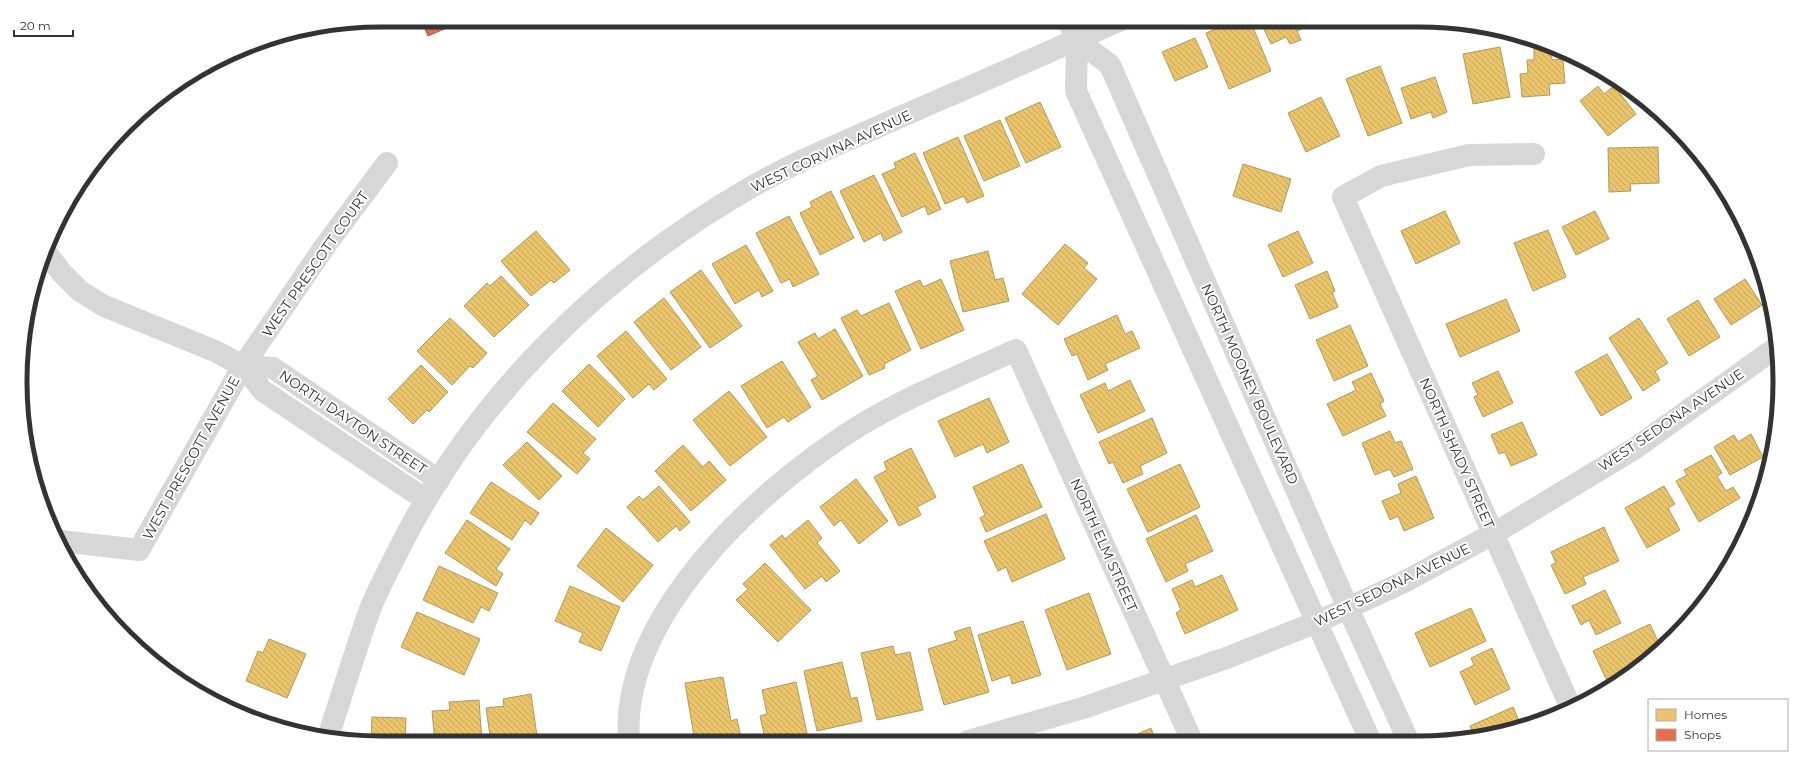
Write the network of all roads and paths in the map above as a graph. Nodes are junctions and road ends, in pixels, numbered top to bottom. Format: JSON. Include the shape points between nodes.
{"nodes":[{"id":1,"x":1071,"y":27,"type":"edge"},
{"id":2,"x":1106,"y":27,"type":"edge"},
{"id":3,"x":1077,"y":40,"type":"junction"},
{"id":4,"x":1534,"y":154,"type":"dead end"},
{"id":5,"x":387,"y":163,"type":"dead end"},
{"id":6,"x":50,"y":257,"type":"edge"},
{"id":7,"x":1771,"y":351,"type":"edge"},
{"id":8,"x":243,"y":366,"type":"junction"},
{"id":9,"x":439,"y":480,"type":"junction"},
{"id":10,"x":426,"y":500,"type":"junction"},
{"id":11,"x":1493,"y":534,"type":"junction"},
{"id":12,"x":66,"y":542,"type":"edge"},
{"id":13,"x":1348,"y":608,"type":"junction"},
{"id":14,"x":1317,"y":622,"type":"junction"},
{"id":15,"x":1166,"y":680,"type":"junction"},
{"id":16,"x":1568,"y":702,"type":"edge"},
{"id":17,"x":330,"y":732,"type":"edge"},
{"id":18,"x":629,"y":736,"type":"edge"},
{"id":19,"x":985,"y":736,"type":"edge"},
{"id":20,"x":1190,"y":736,"type":"edge"},
{"id":21,"x":1368,"y":736,"type":"edge"},
{"id":22,"x":1406,"y":736,"type":"edge"}],
"edges":[{"from":1,"to":3,"type":"street","name":"NORTH MOONEY BOULEVARD"},
{"from":2,"to":3,"type":"street","name":"WEST CORVINA AVENUE"},
{"from":3,"to":9,"type":"street","name":"WEST CORVINA AVENUE","via":[[821,152],[748,188],[685,229],[634,266],[587,306],[545,347],[502,392],[460,447]]},
{"from":3,"to":13,"type":"street","name":"NORTH MOONEY BOULEVARD","via":[[1110,65]]},
{"from":3,"to":14,"type":"street","name":"NORTH MOONEY BOULEVARD","via":[[1076,91]]},
{"from":4,"to":11,"type":"street","name":"NORTH SHADY STREET","via":[[1469,155],[1381,176],[1343,197]]},
{"from":5,"to":8,"type":"street","name":"WEST PRESCOTT COURT","via":[[321,252]]},
{"from":6,"to":8,"type":"street","name":"NORTH DAYTON STREET","via":[[71,282],[92,300],[215,351]]},
{"from":7,"to":11,"type":"street","name":"WEST SEDONA AVENUE","via":[[1634,448]]},
{"from":8,"to":9,"type":"street","name":"NORTH DAYTON STREET","via":[[274,368]]},
{"from":8,"to":10,"type":"street","name":"NORTH DAYTON STREET","via":[[263,391]]},
{"from":8,"to":12,"type":"street","name":"WEST PRESCOTT AVENUE","via":[[139,550]]},
{"from":9,"to":10,"type":"street","name":"WEST CORVINA AVENUE"},
{"from":10,"to":17,"type":"street","name":"WEST CORVINA AVENUE","via":[[398,549],[370,609]]},
{"from":11,"to":13,"type":"street","name":"WEST SEDONA AVENUE","via":[[1434,567]]},
{"from":11,"to":16,"type":"street","name":"NORTH SHADY STREET"},
{"from":13,"to":14,"type":"street","name":"WEST SEDONA AVENUE"},
{"from":13,"to":22,"type":"street","name":"NORTH MOONEY BOULEVARD"},
{"from":14,"to":15,"type":"street","name":"WEST SEDONA AVENUE","via":[[1229,658]]},
{"from":14,"to":21,"type":"street","name":"NORTH MOONEY BOULEVARD"},
{"from":15,"to":18,"type":"street","name":"NORTH ELM STREET","via":[[1016,350],[900,403],[859,426],[794,472],[731,530],[679,590],[644,653],[630,702]]},
{"from":15,"to":19,"type":"street","name":"WEST SEDONA AVENUE","via":[[1083,708]]},
{"from":15,"to":20,"type":"street","name":"NORTH ELM STREET"}]}
